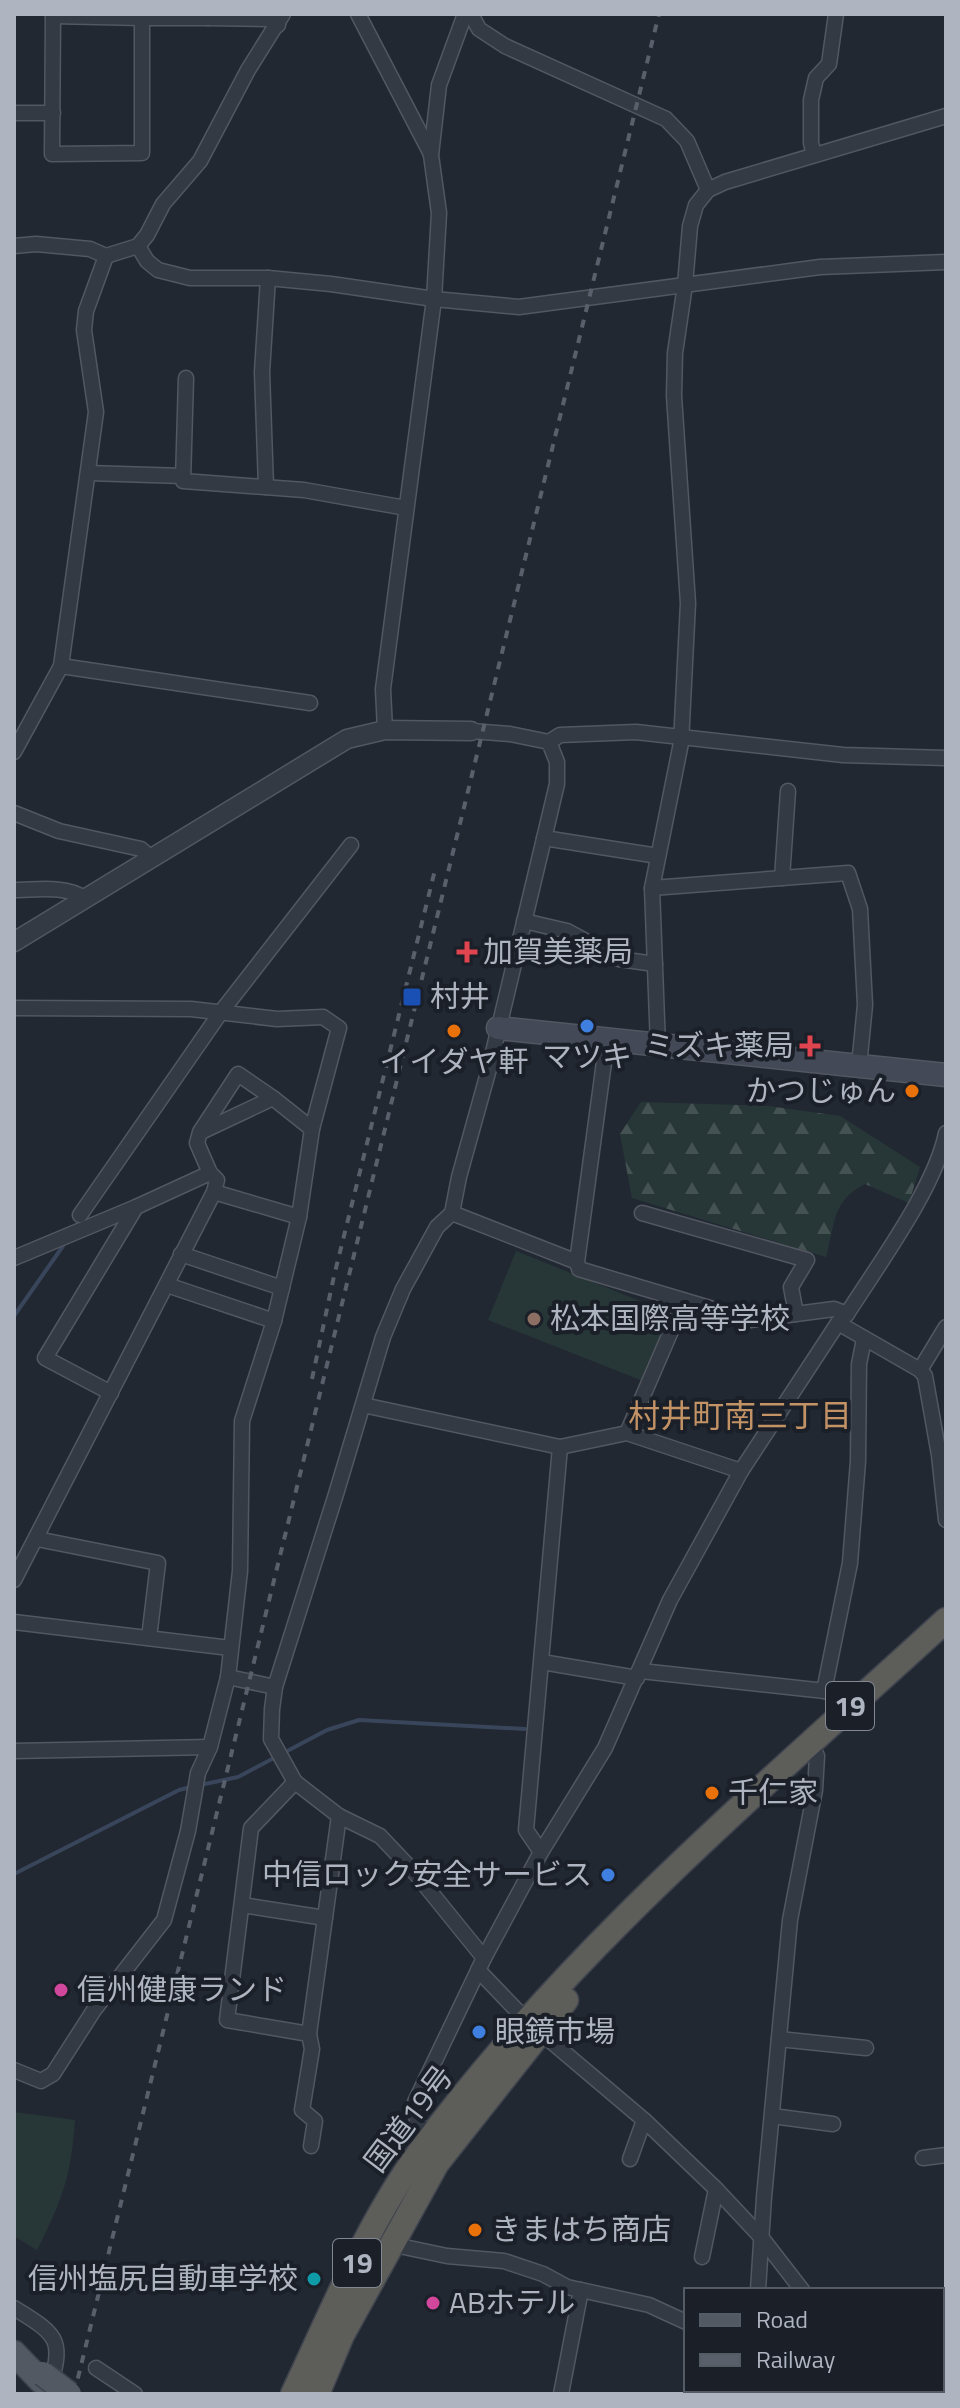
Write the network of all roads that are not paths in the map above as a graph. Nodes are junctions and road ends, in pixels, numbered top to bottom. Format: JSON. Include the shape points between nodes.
{"nodes":[{"id":1,"x":358,"y":14,"type":"edge"},
{"id":2,"x":465,"y":14,"type":"edge"},
{"id":3,"x":471,"y":14,"type":"edge"},
{"id":4,"x":836,"y":14,"type":"edge"},
{"id":5,"x":53,"y":15,"type":"edge"},
{"id":6,"x":208,"y":16,"type":"edge"},
{"id":7,"x":142,"y":18,"type":"junction"},
{"id":8,"x":281,"y":19,"type":"edge"},
{"id":9,"x":14,"y":113,"type":"edge"},
{"id":10,"x":53,"y":113,"type":"junction"},
{"id":11,"x":946,"y":116,"type":"edge"},
{"id":12,"x":431,"y":155,"type":"junction"},
{"id":13,"x":814,"y":155,"type":"junction"},
{"id":14,"x":708,"y":190,"type":"junction"},
{"id":15,"x":14,"y":246,"type":"edge"},
{"id":16,"x":138,"y":246,"type":"junction"},
{"id":17,"x":106,"y":256,"type":"junction"},
{"id":18,"x":946,"y":262,"type":"edge"},
{"id":19,"x":268,"y":278,"type":"junction"},
{"id":20,"x":685,"y":285,"type":"junction"},
{"id":21,"x":434,"y":299,"type":"junction"},
{"id":22,"x":186,"y":378,"type":"dead end"},
{"id":23,"x":88,"y":473,"type":"junction"},
{"id":24,"x":183,"y":476,"type":"junction"},
{"id":25,"x":266,"y":487,"type":"junction"},
{"id":26,"x":406,"y":508,"type":"junction"},
{"id":27,"x":61,"y":666,"type":"junction"},
{"id":28,"x":310,"y":703,"type":"dead end"},
{"id":29,"x":385,"y":730,"type":"junction"},
{"id":30,"x":471,"y":731,"type":"joint"},
{"id":31,"x":681,"y":735,"type":"junction"},
{"id":32,"x":549,"y":742,"type":"junction"},
{"id":33,"x":14,"y":752,"type":"edge"},
{"id":34,"x":946,"y":758,"type":"edge"},
{"id":35,"x":788,"y":791,"type":"dead end"},
{"id":36,"x":14,"y":813,"type":"edge"},
{"id":37,"x":544,"y":838,"type":"junction"},
{"id":38,"x":351,"y":845,"type":"dead end"},
{"id":39,"x":658,"y":856,"type":"junction"},
{"id":40,"x":151,"y":858,"type":"junction"},
{"id":41,"x":782,"y":878,"type":"junction"},
{"id":42,"x":652,"y":888,"type":"junction"},
{"id":43,"x":14,"y":890,"type":"edge"},
{"id":44,"x":84,"y":898,"type":"junction"},
{"id":45,"x":524,"y":921,"type":"junction"},
{"id":46,"x":14,"y":942,"type":"edge"},
{"id":47,"x":655,"y":964,"type":"junction"},
{"id":48,"x":14,"y":1008,"type":"edge"},
{"id":49,"x":221,"y":1012,"type":"junction"},
{"id":50,"x":498,"y":1028,"type":"junction"},
{"id":51,"x":607,"y":1040,"type":"junction"},
{"id":52,"x":658,"y":1046,"type":"junction"},
{"id":53,"x":859,"y":1066,"type":"junction"},
{"id":54,"x":946,"y":1075,"type":"edge"},
{"id":55,"x":273,"y":1098,"type":"junction"},
{"id":56,"x":312,"y":1129,"type":"junction"},
{"id":57,"x":200,"y":1132,"type":"junction"},
{"id":58,"x":946,"y":1133,"type":"edge"},
{"id":59,"x":210,"y":1173,"type":"junction"},
{"id":60,"x":214,"y":1192,"type":"junction"},
{"id":61,"x":136,"y":1207,"type":"junction"},
{"id":62,"x":452,"y":1213,"type":"junction"},
{"id":63,"x":642,"y":1213,"type":"dead end"},
{"id":64,"x":80,"y":1215,"type":"dead end"},
{"id":65,"x":299,"y":1217,"type":"junction"},
{"id":66,"x":181,"y":1254,"type":"junction"},
{"id":67,"x":14,"y":1258,"type":"edge"},
{"id":68,"x":577,"y":1262,"type":"junction"},
{"id":69,"x":167,"y":1285,"type":"junction"},
{"id":70,"x":282,"y":1288,"type":"junction"},
{"id":71,"x":684,"y":1301,"type":"junction"},
{"id":72,"x":796,"y":1314,"type":"junction"},
{"id":73,"x":842,"y":1318,"type":"junction"},
{"id":74,"x":274,"y":1321,"type":"junction"},
{"id":75,"x":946,"y":1327,"type":"edge"},
{"id":76,"x":864,"y":1339,"type":"junction"},
{"id":77,"x":920,"y":1370,"type":"junction"},
{"id":78,"x":111,"y":1393,"type":"junction"},
{"id":79,"x":363,"y":1405,"type":"junction"},
{"id":80,"x":627,"y":1433,"type":"junction"},
{"id":81,"x":560,"y":1447,"type":"junction"},
{"id":82,"x":741,"y":1471,"type":"junction"},
{"id":83,"x":946,"y":1520,"type":"edge"},
{"id":84,"x":37,"y":1539,"type":"junction"},
{"id":85,"x":14,"y":1580,"type":"edge"},
{"id":86,"x":946,"y":1620,"type":"edge"},
{"id":87,"x":14,"y":1622,"type":"edge"},
{"id":88,"x":149,"y":1638,"type":"junction"},
{"id":89,"x":230,"y":1648,"type":"junction"},
{"id":90,"x":542,"y":1662,"type":"junction"},
{"id":91,"x":639,"y":1675,"type":"junction"},
{"id":92,"x":228,"y":1677,"type":"junction"},
{"id":93,"x":275,"y":1687,"type":"junction"},
{"id":94,"x":824,"y":1691,"type":"junction"},
{"id":95,"x":862,"y":1695,"type":"junction"},
{"id":96,"x":811,"y":1744,"type":"junction"},
{"id":97,"x":210,"y":1747,"type":"junction"},
{"id":98,"x":14,"y":1751,"type":"edge"},
{"id":99,"x":295,"y":1782,"type":"junction"},
{"id":100,"x":339,"y":1816,"type":"junction"},
{"id":101,"x":541,"y":1852,"type":"junction"},
{"id":102,"x":242,"y":1905,"type":"junction"},
{"id":103,"x":325,"y":1918,"type":"junction"},
{"id":104,"x":481,"y":1964,"type":"junction"},
{"id":105,"x":534,"y":2026,"type":"junction"},
{"id":106,"x":309,"y":2034,"type":"junction"},
{"id":107,"x":779,"y":2039,"type":"junction"},
{"id":108,"x":866,"y":2048,"type":"dead end"},
{"id":109,"x":14,"y":2070,"type":"edge"},
{"id":110,"x":772,"y":2116,"type":"junction"},
{"id":111,"x":644,"y":2120,"type":"junction"},
{"id":112,"x":833,"y":2124,"type":"dead end"},
{"id":113,"x":438,"y":2145,"type":"junction"},
{"id":114,"x":311,"y":2146,"type":"dead end"},
{"id":115,"x":946,"y":2155,"type":"edge"},
{"id":116,"x":923,"y":2158,"type":"dead end"},
{"id":117,"x":630,"y":2159,"type":"dead end"},
{"id":118,"x":716,"y":2189,"type":"junction"},
{"id":119,"x":761,"y":2237,"type":"junction"},
{"id":120,"x":390,"y":2244,"type":"junction"},
{"id":121,"x":702,"y":2257,"type":"dead end"},
{"id":122,"x":758,"y":2288,"type":"edge"},
{"id":123,"x":800,"y":2288,"type":"edge"},
{"id":124,"x":581,"y":2290,"type":"junction"},
{"id":125,"x":14,"y":2308,"type":"edge"},
{"id":126,"x":684,"y":2321,"type":"edge"},
{"id":127,"x":14,"y":2353,"type":"edge"},
{"id":128,"x":96,"y":2368,"type":"dead end"},
{"id":129,"x":47,"y":2386,"type":"edge"},
{"id":130,"x":69,"y":2394,"type":"edge"},
{"id":131,"x":135,"y":2394,"type":"edge"},
{"id":132,"x":293,"y":2394,"type":"edge"},
{"id":133,"x":317,"y":2394,"type":"edge"},
{"id":134,"x":561,"y":2394,"type":"edge"}],
"edges":[{"from":1,"to":12,"type":"street"},
{"from":2,"to":12,"type":"street","via":[[439,85]]},
{"from":3,"to":14,"type":"street","via":[[479,29],[505,46],[666,119],[687,141]]},
{"from":4,"to":13,"type":"street","via":[[829,64],[816,78],[811,100]]},
{"from":5,"to":7,"type":"street"},
{"from":5,"to":10,"type":"street"},
{"from":6,"to":7,"type":"street"},
{"from":6,"to":8,"type":"street"},
{"from":7,"to":10,"type":"street","via":[[142,153],[52,154]]},
{"from":8,"to":16,"type":"street","via":[[200,161],[163,204]]},
{"from":9,"to":10,"type":"street"},
{"from":11,"to":13,"type":"street"},
{"from":12,"to":21,"type":"street","via":[[439,213]]},
{"from":13,"to":14,"type":"street"},
{"from":14,"to":20,"type":"street","via":[[696,205],[690,226]]},
{"from":15,"to":17,"type":"street","via":[[90,249]]},
{"from":16,"to":17,"type":"street"},
{"from":16,"to":19,"type":"street","via":[[158,270],[190,278]]},
{"from":17,"to":23,"type":"street","via":[[85,320],[96,412]]},
{"from":18,"to":20,"type":"street","via":[[820,267]]},
{"from":19,"to":21,"type":"street"},
{"from":19,"to":25,"type":"street","via":[[262,372]]},
{"from":20,"to":21,"type":"street","via":[[519,307]]},
{"from":20,"to":31,"type":"street","via":[[674,396],[688,603]]},
{"from":21,"to":26,"type":"street"},
{"from":22,"to":24,"type":"street"},
{"from":23,"to":24,"type":"street"},
{"from":23,"to":27,"type":"street"},
{"from":24,"to":25,"type":"street","via":[[183,481]]},
{"from":25,"to":26,"type":"street"},
{"from":26,"to":29,"type":"street","via":[[383,689]]},
{"from":27,"to":28,"type":"street"},
{"from":27,"to":33,"type":"street"},
{"from":29,"to":30,"type":"street"},
{"from":29,"to":40,"type":"street","via":[[328,749]]},
{"from":30,"to":32,"type":"street"},
{"from":31,"to":32,"type":"street","via":[[560,735]]},
{"from":31,"to":34,"type":"street","via":[[843,755]]},
{"from":31,"to":39,"type":"street"},
{"from":32,"to":37,"type":"street","via":[[557,762],[557,784]]},
{"from":35,"to":41,"type":"street"},
{"from":36,"to":40,"type":"street","via":[[59,831],[141,849]]},
{"from":37,"to":39,"type":"street"},
{"from":37,"to":45,"type":"street"},
{"from":38,"to":49,"type":"street"},
{"from":39,"to":42,"type":"street"},
{"from":40,"to":44,"type":"street"},
{"from":41,"to":42,"type":"street"},
{"from":41,"to":53,"type":"street","via":[[848,873],[860,909],[865,1005]]},
{"from":42,"to":47,"type":"street"},
{"from":43,"to":44,"type":"street","via":[[62,890]]},
{"from":44,"to":46,"type":"street"},
{"from":45,"to":47,"type":"street","via":[[567,931],[619,959]]},
{"from":45,"to":50,"type":"street"},
{"from":47,"to":52,"type":"street"},
{"from":48,"to":49,"type":"street"},
{"from":49,"to":56,"type":"street","via":[[277,1019],[323,1017],[339,1028]]},
{"from":49,"to":64,"type":"street"},
{"from":50,"to":51,"type":"main road"},
{"from":50,"to":62,"type":"street"},
{"from":51,"to":52,"type":"main road"},
{"from":51,"to":68,"type":"street"},
{"from":52,"to":53,"type":"main road"},
{"from":53,"to":54,"type":"main road"},
{"from":55,"to":56,"type":"street"},
{"from":55,"to":57,"type":"street"},
{"from":55,"to":57,"type":"street","via":[[238,1074]]},
{"from":56,"to":65,"type":"street"},
{"from":57,"to":59,"type":"street","via":[[197,1143]]},
{"from":58,"to":73,"type":"street","via":[[940,1160]]},
{"from":59,"to":60,"type":"street","via":[[217,1180]]},
{"from":59,"to":61,"type":"street"},
{"from":60,"to":65,"type":"street"},
{"from":60,"to":66,"type":"street"},
{"from":61,"to":67,"type":"street"},
{"from":61,"to":78,"type":"street","via":[[45,1358]]},
{"from":62,"to":68,"type":"street"},
{"from":62,"to":79,"type":"street","via":[[437,1227],[403,1289]]},
{"from":63,"to":72,"type":"street","via":[[807,1260],[791,1287]]},
{"from":65,"to":70,"type":"street"},
{"from":66,"to":69,"type":"street"},
{"from":66,"to":70,"type":"street"},
{"from":68,"to":71,"type":"street","via":[[579,1269]]},
{"from":69,"to":74,"type":"street"},
{"from":69,"to":78,"type":"street"},
{"from":70,"to":74,"type":"street"},
{"from":71,"to":72,"type":"street","via":[[750,1320]]},
{"from":71,"to":80,"type":"street"},
{"from":72,"to":73,"type":"street","via":[[834,1309]]},
{"from":73,"to":76,"type":"street"},
{"from":73,"to":82,"type":"street"},
{"from":74,"to":89,"type":"street","via":[[242,1421],[240,1571]]},
{"from":75,"to":77,"type":"street"},
{"from":76,"to":77,"type":"street"},
{"from":76,"to":94,"type":"street","via":[[850,1563]]},
{"from":77,"to":83,"type":"street","via":[[939,1455]]},
{"from":78,"to":84,"type":"street"},
{"from":79,"to":81,"type":"street"},
{"from":79,"to":93,"type":"street"},
{"from":80,"to":81,"type":"street"},
{"from":80,"to":82,"type":"street"},
{"from":81,"to":90,"type":"street"},
{"from":82,"to":91,"type":"street","via":[[670,1600]]},
{"from":84,"to":85,"type":"street"},
{"from":84,"to":88,"type":"street","via":[[158,1563]]},
{"from":86,"to":95,"type":"highway","name":"国道19号","number":"19"},
{"from":87,"to":88,"type":"street"},
{"from":88,"to":89,"type":"street"},
{"from":89,"to":92,"type":"street"},
{"from":90,"to":91,"type":"street"},
{"from":90,"to":101,"type":"street","via":[[526,1830]]},
{"from":91,"to":94,"type":"street"},
{"from":91,"to":101,"type":"street","via":[[605,1748]]},
{"from":92,"to":93,"type":"street"},
{"from":92,"to":97,"type":"street"},
{"from":93,"to":99,"type":"street","via":[[271,1739]]},
{"from":94,"to":95,"type":"street"},
{"from":95,"to":96,"type":"highway","name":"国道19号","number":"19"},
{"from":96,"to":105,"type":"highway","name":"国道19号","number":"19","via":[[625,1916],[607,1948]]},
{"from":96,"to":107,"type":"street","via":[[817,1756],[815,1790],[790,1920]]},
{"from":97,"to":98,"type":"street"},
{"from":97,"to":109,"type":"street","via":[[198,1773],[164,1920],[94,2010],[53,2074],[41,2081]]},
{"from":99,"to":100,"type":"street"},
{"from":99,"to":102,"type":"street","via":[[251,1828]]},
{"from":100,"to":103,"type":"street"},
{"from":100,"to":104,"type":"street","via":[[380,1836],[416,1874]]},
{"from":101,"to":104,"type":"street"},
{"from":102,"to":103,"type":"street"},
{"from":102,"to":106,"type":"street","via":[[227,2020]]},
{"from":103,"to":106,"type":"street"},
{"from":104,"to":105,"type":"street"},
{"from":104,"to":113,"type":"street","via":[[415,2102],[417,2122]]},
{"from":105,"to":111,"type":"street"},
{"from":105,"to":113,"type":"highway","name":"国道19号","number":"19"},
{"from":106,"to":114,"type":"street","via":[[312,2049],[302,2110],[315,2121]]},
{"from":107,"to":108,"type":"street"},
{"from":107,"to":110,"type":"street"},
{"from":110,"to":112,"type":"street"},
{"from":110,"to":119,"type":"street"},
{"from":111,"to":117,"type":"street"},
{"from":111,"to":118,"type":"street"},
{"from":113,"to":120,"type":"highway","name":"国道19号","number":"19","via":[[437,2163]]},
{"from":113,"to":132,"type":"highway","name":"国道19号","number":"19","via":[[391,2195]]},
{"from":115,"to":116,"type":"street"},
{"from":118,"to":119,"type":"street"},
{"from":118,"to":121,"type":"street"},
{"from":119,"to":122,"type":"street"},
{"from":119,"to":123,"type":"street"},
{"from":120,"to":124,"type":"street","via":[[504,2261]]},
{"from":120,"to":133,"type":"highway","name":"国道19号","number":"19"},
{"from":124,"to":126,"type":"street","via":[[649,2305]]},
{"from":124,"to":134,"type":"street"},
{"from":125,"to":129,"type":"street","via":[[52,2334],[58,2346]]},
{"from":127,"to":129,"type":"main road"},
{"from":128,"to":131,"type":"street"},
{"from":129,"to":130,"type":"main road","bridge":true}]}
